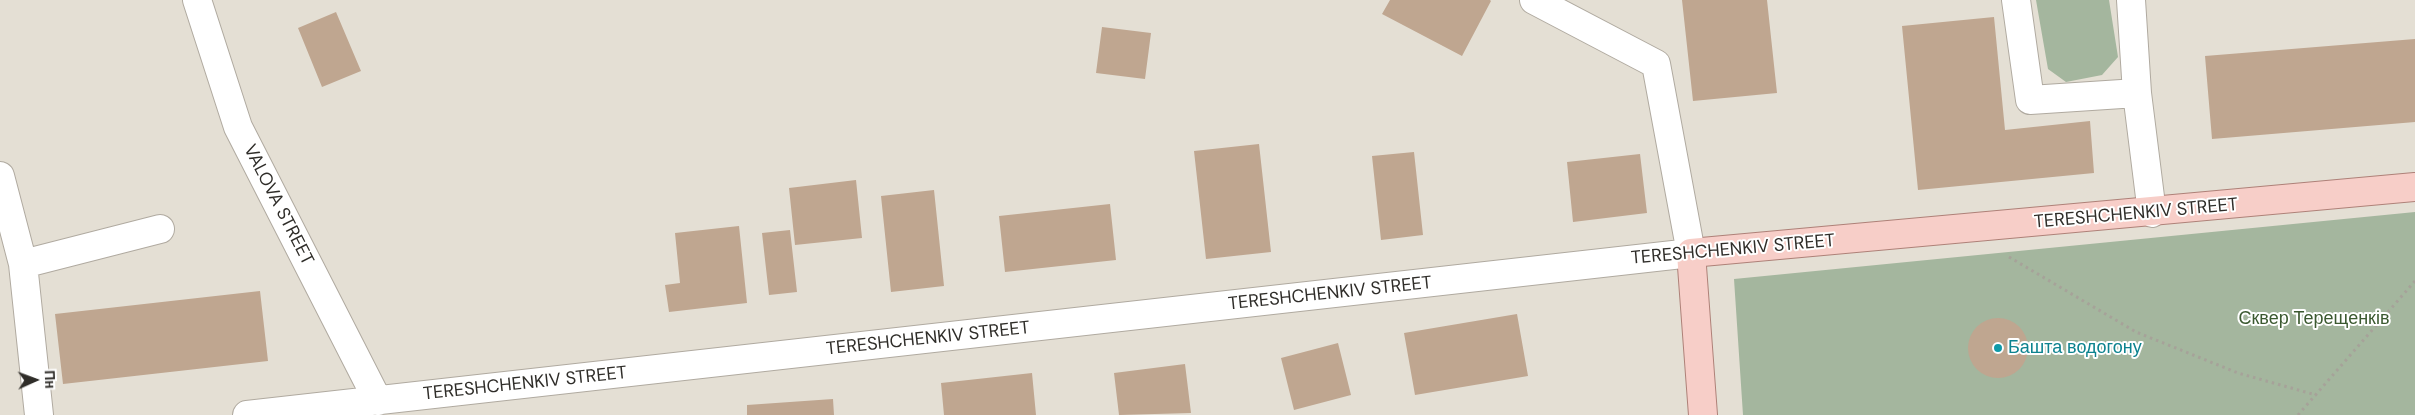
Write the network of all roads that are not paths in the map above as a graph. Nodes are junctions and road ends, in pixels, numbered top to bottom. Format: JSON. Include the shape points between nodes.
{"nodes":[{"id":1,"x":197,"y":0,"type":"edge"},
{"id":2,"x":1534,"y":0,"type":"edge"},
{"id":3,"x":2016,"y":0,"type":"edge"},
{"id":4,"x":2132,"y":0,"type":"edge"},
{"id":5,"x":2137,"y":93,"type":"junction"},
{"id":6,"x":0,"y":176,"type":"edge"},
{"id":7,"x":2415,"y":187,"type":"edge"},
{"id":8,"x":2152,"y":213,"type":"junction"},
{"id":9,"x":160,"y":229,"type":"dead end"},
{"id":10,"x":1692,"y":253,"type":"junction"},
{"id":11,"x":23,"y":264,"type":"junction"},
{"id":12,"x":378,"y":401,"type":"junction"},
{"id":13,"x":441,"y":404,"type":"edge"},
{"id":14,"x":39,"y":415,"type":"edge"},
{"id":15,"x":247,"y":415,"type":"edge"},
{"id":16,"x":1703,"y":415,"type":"edge"}],
"edges":[{"from":1,"to":12,"type":"street","name":"VALOVA STREET","via":[[238,127]]},
{"from":2,"to":10,"type":"street","via":[[1656,64]]},
{"from":3,"to":5,"type":"street","via":[[2030,100]]},
{"from":4,"to":5,"type":"street"},
{"from":5,"to":8,"type":"street"},
{"from":6,"to":11,"type":"street"},
{"from":7,"to":8,"type":"main road","name":"TERESHCHENKIV STREET"},
{"from":8,"to":10,"type":"main road","name":"TERESHCHENKIV STREET"},
{"from":9,"to":11,"type":"street"},
{"from":10,"to":13,"type":"street","name":"TERESHCHENKIV STREET"},
{"from":10,"to":16,"type":"main road"},
{"from":11,"to":14,"type":"street"},
{"from":12,"to":13,"type":"street","name":"TERESHCHENKIV STREET"},
{"from":12,"to":15,"type":"street","name":"TERESHCHENKIV STREET"}]}
